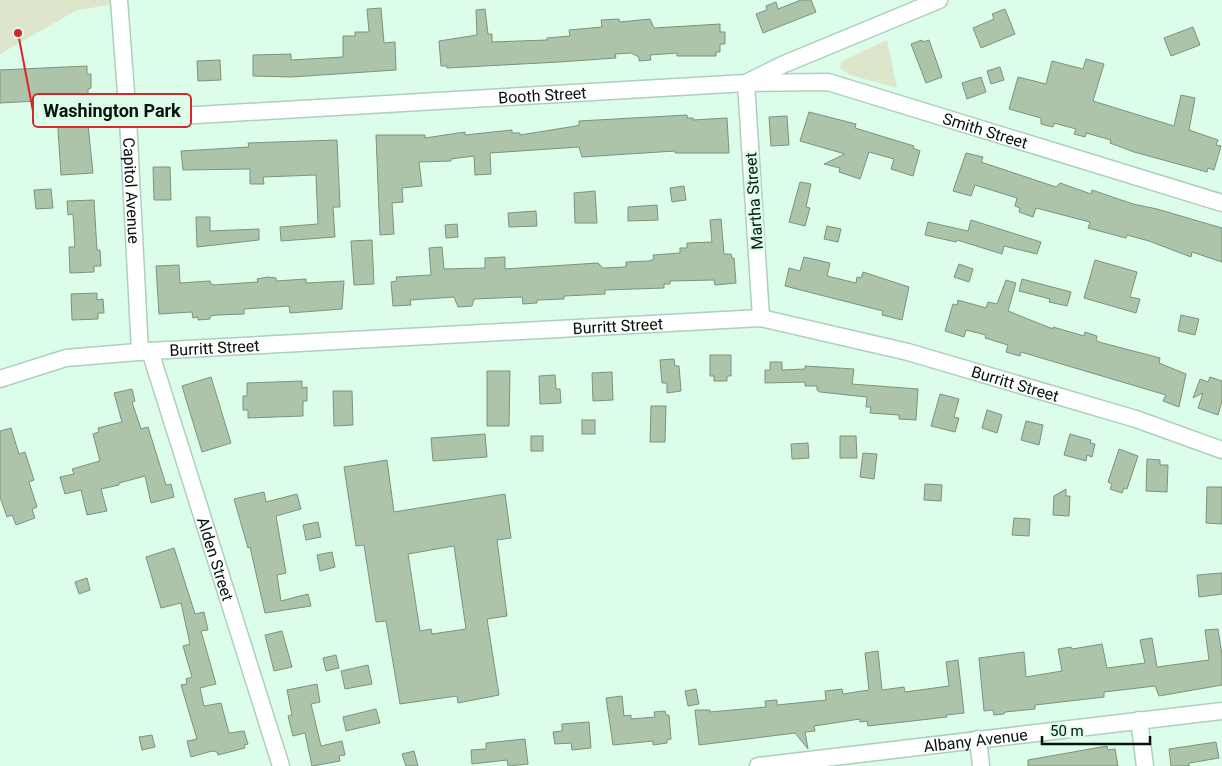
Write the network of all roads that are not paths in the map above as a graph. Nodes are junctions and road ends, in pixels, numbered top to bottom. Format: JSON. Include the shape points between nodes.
{"nodes":[{"id":1,"x":119,"y":0,"type":"edge"},
{"id":2,"x":938,"y":0,"type":"edge"},
{"id":3,"x":746,"y":83,"type":"junction"},
{"id":4,"x":128,"y":119,"type":"junction"},
{"id":5,"x":1222,"y":203,"type":"edge"},
{"id":6,"x":761,"y":318,"type":"junction"},
{"id":7,"x":145,"y":352,"type":"junction"},
{"id":8,"x":0,"y":380,"type":"edge"},
{"id":9,"x":1222,"y":450,"type":"edge"},
{"id":10,"x":1222,"y":711,"type":"edge"},
{"id":11,"x":1139,"y":720,"type":"junction"},
{"id":12,"x":978,"y":739,"type":"junction"},
{"id":13,"x":818,"y":763,"type":"edge"},
{"id":14,"x":281,"y":766,"type":"edge"},
{"id":15,"x":758,"y":766,"type":"edge"},
{"id":16,"x":981,"y":766,"type":"edge"},
{"id":17,"x":1145,"y":766,"type":"edge"}],
"edges":[{"from":1,"to":4,"type":"street","name":"Capitol Avenue"},
{"from":2,"to":3,"type":"street","name":"Booth Street"},
{"from":3,"to":4,"type":"street","name":"Booth Street"},
{"from":3,"to":5,"type":"street","name":"Smith Street","via":[[828,82]]},
{"from":3,"to":6,"type":"street","name":"Martha Street"},
{"from":4,"to":7,"type":"street","name":"Capitol Avenue"},
{"from":6,"to":7,"type":"street","name":"Burritt Street"},
{"from":6,"to":9,"type":"street","name":"Burritt Street","via":[[908,352],[1126,416]]},
{"from":7,"to":8,"type":"street","name":"Burritt Street","via":[[66,358]]},
{"from":7,"to":14,"type":"street","name":"Alden Street"},
{"from":10,"to":11,"type":"street","name":"Albany Avenue"},
{"from":11,"to":12,"type":"street","name":"Albany Avenue"},
{"from":11,"to":17,"type":"street"},
{"from":12,"to":13,"type":"street","name":"Albany Avenue"},
{"from":12,"to":16,"type":"street"},
{"from":13,"to":15,"type":"street","name":"Albany Avenue"}]}
